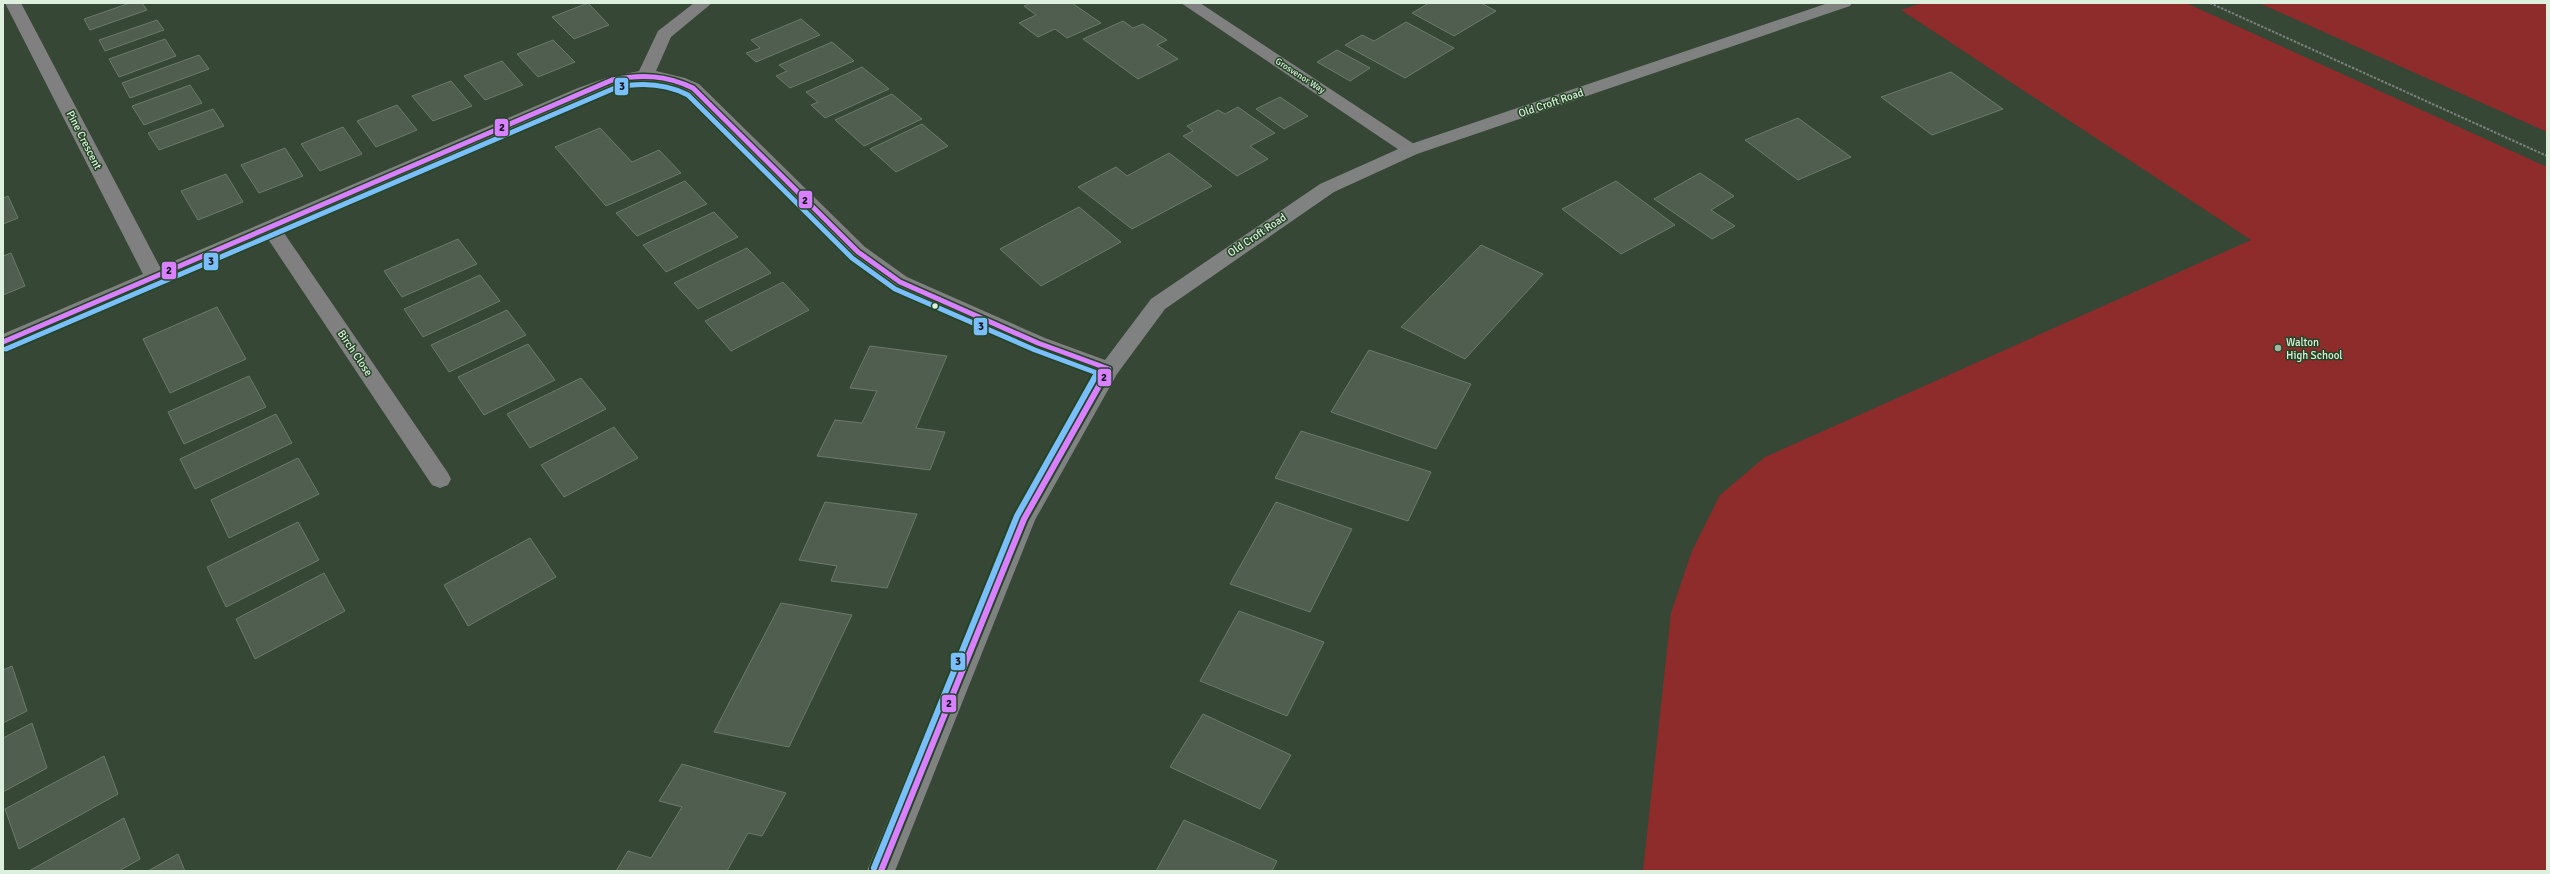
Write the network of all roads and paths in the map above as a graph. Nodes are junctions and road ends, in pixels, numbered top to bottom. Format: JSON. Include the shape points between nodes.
{"nodes":[{"id":1,"x":13,"y":3,"type":"edge"},
{"id":2,"x":704,"y":3,"type":"edge"},
{"id":3,"x":1189,"y":3,"type":"edge"},
{"id":4,"x":1844,"y":3,"type":"edge"},
{"id":5,"x":2210,"y":3,"type":"edge"},
{"id":6,"x":646,"y":75,"type":"junction"},
{"id":7,"x":1411,"y":150,"type":"junction"},
{"id":8,"x":2547,"y":156,"type":"edge"},
{"id":9,"x":270,"y":227,"type":"junction"},
{"id":10,"x":155,"y":276,"type":"junction"},
{"id":11,"x":3,"y":342,"type":"edge"},
{"id":12,"x":1109,"y":370,"type":"junction"},
{"id":13,"x":440,"y":479,"type":"dead end"},
{"id":14,"x":881,"y":871,"type":"edge"}],
"edges":[{"from":1,"to":10,"type":"street","name":"Pine Crescent"},
{"from":2,"to":6,"type":"street","via":[[664,35]]},
{"from":3,"to":7,"type":"street","name":"Grosvenor Way"},
{"from":4,"to":7,"type":"street","name":"Old Croft Road"},
{"from":5,"to":8,"type":"path"},
{"from":6,"to":9,"type":"street","via":[[612,80]]},
{"from":6,"to":12,"type":"street","via":[[678,79],[693,88],[858,252],[900,282],[1038,343]]},
{"from":7,"to":12,"type":"street","name":"Old Croft Road","via":[[1327,188],[1158,304]]},
{"from":9,"to":10,"type":"street"},
{"from":9,"to":13,"type":"street","name":"Birch Close"},
{"from":10,"to":11,"type":"street"},
{"from":12,"to":14,"type":"street","name":"Old Croft Road","via":[[1024,519]]}]}
